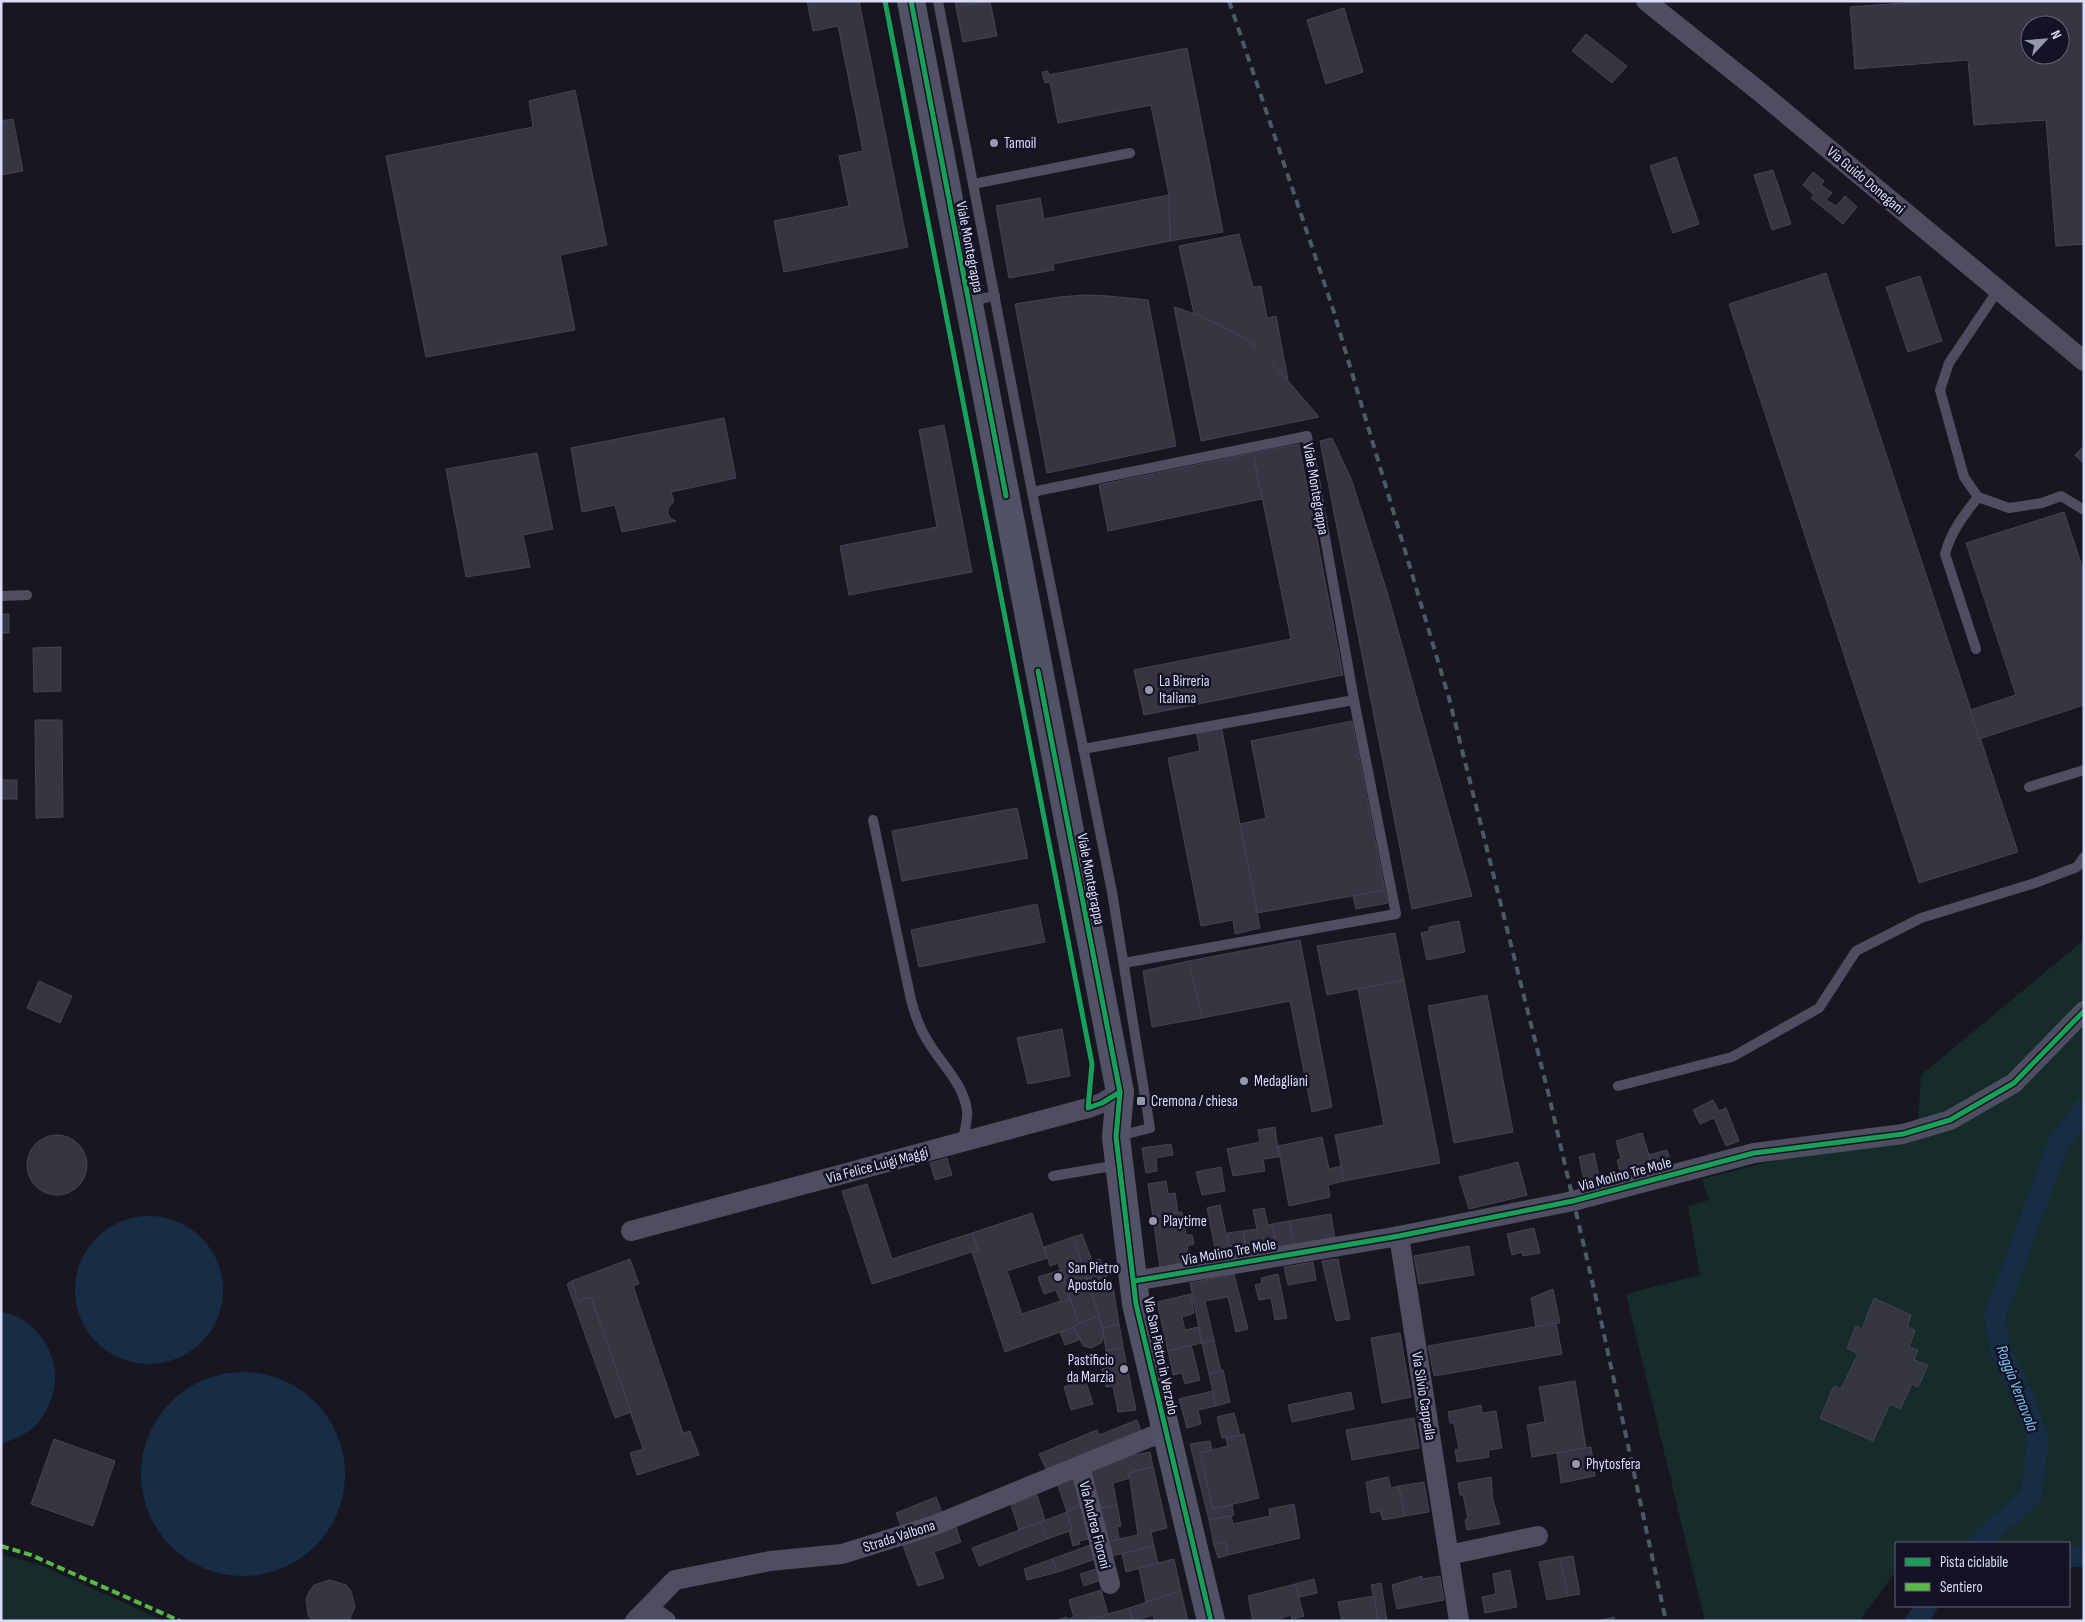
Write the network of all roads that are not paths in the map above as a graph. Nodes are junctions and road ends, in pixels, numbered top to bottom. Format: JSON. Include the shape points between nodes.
{"nodes":[{"id":1,"x":911,"y":1,"type":"edge"},
{"id":2,"x":938,"y":1,"type":"edge"},
{"id":3,"x":1646,"y":1,"type":"edge"},
{"id":4,"x":1130,"y":153,"type":"dead end"},
{"id":5,"x":973,"y":184,"type":"junction"},
{"id":6,"x":1998,"y":290,"type":"junction"},
{"id":7,"x":995,"y":296,"type":"junction"},
{"id":8,"x":968,"y":301,"type":"junction"},
{"id":9,"x":2084,"y":361,"type":"edge"},
{"id":10,"x":1032,"y":492,"type":"junction"},
{"id":11,"x":1978,"y":497,"type":"junction"},
{"id":12,"x":2084,"y":510,"type":"edge"},
{"id":13,"x":27,"y":595,"type":"dead end"},
{"id":14,"x":1,"y":596,"type":"edge"},
{"id":15,"x":1976,"y":649,"type":"dead end"},
{"id":16,"x":1354,"y":700,"type":"junction"},
{"id":17,"x":1083,"y":749,"type":"junction"},
{"id":18,"x":2084,"y":770,"type":"edge"},
{"id":19,"x":2028,"y":787,"type":"dead end"},
{"id":20,"x":873,"y":820,"type":"dead end"},
{"id":21,"x":2084,"y":857,"type":"edge"},
{"id":22,"x":1124,"y":964,"type":"junction"},
{"id":23,"x":2084,"y":1011,"type":"edge"},
{"id":24,"x":1618,"y":1086,"type":"dead end"},
{"id":25,"x":1120,"y":1092,"type":"junction"},
{"id":26,"x":1116,"y":1137,"type":"junction"},
{"id":27,"x":963,"y":1142,"type":"junction"},
{"id":28,"x":1119,"y":1165,"type":"junction"},
{"id":29,"x":1053,"y":1176,"type":"dead end"},
{"id":30,"x":631,"y":1231,"type":"dead end"},
{"id":31,"x":1399,"y":1236,"type":"junction"},
{"id":32,"x":1134,"y":1281,"type":"junction"},
{"id":33,"x":1165,"y":1431,"type":"junction"},
{"id":34,"x":1080,"y":1466,"type":"junction"},
{"id":35,"x":1538,"y":1536,"type":"dead end"},
{"id":36,"x":1449,"y":1555,"type":"junction"},
{"id":37,"x":1110,"y":1584,"type":"dead end"},
{"id":38,"x":641,"y":1614,"type":"edge"},
{"id":39,"x":666,"y":1621,"type":"edge"},
{"id":40,"x":1211,"y":1621,"type":"edge"},
{"id":41,"x":1459,"y":1621,"type":"edge"}],
"edges":[{"from":1,"to":8,"type":"main road","name":"Viale Montegrappa"},
{"from":2,"to":5,"type":"lane"},
{"from":3,"to":6,"type":"street","name":"Via Guido Donegani"},
{"from":4,"to":5,"type":"lane","name":"Viale Montegrappa"},
{"from":5,"to":7,"type":"lane"},
{"from":6,"to":9,"type":"street","name":"Via Guido Donegani"},
{"from":6,"to":11,"type":"lane","via":[[1949,363],[1940,390],[1964,477]]},
{"from":7,"to":8,"type":"lane"},
{"from":7,"to":10,"type":"lane"},
{"from":8,"to":25,"type":"main road","name":"Viale Montegrappa"},
{"from":10,"to":16,"type":"lane","name":"Viale Montegrappa","via":[[1307,436]]},
{"from":10,"to":17,"type":"lane"},
{"from":11,"to":12,"type":"lane","via":[[2009,508],[2042,504],[2060,496]]},
{"from":11,"to":15,"type":"lane","via":[[1958,521],[1944,554]]},
{"from":13,"to":14,"type":"lane"},
{"from":16,"to":17,"type":"lane"},
{"from":16,"to":22,"type":"lane","name":"Viale Montegrappa","via":[[1396,914]]},
{"from":17,"to":22,"type":"lane"},
{"from":18,"to":19,"type":"lane"},
{"from":20,"to":27,"type":"lane","via":[[917,1020],[962,1091],[967,1111]]},
{"from":21,"to":24,"type":"lane","via":[[2077,867],[1921,918],[1856,951],[1819,1008],[1732,1058]]},
{"from":22,"to":26,"type":"lane","via":[[1150,1128]]},
{"from":23,"to":31,"type":"street","name":"Via Molino Tre Mole","via":[[2014,1083],[1950,1120],[1903,1134],[1754,1153],[1573,1200]]},
{"from":25,"to":26,"type":"main road","name":"Via San Pietro in Verzolo"},
{"from":25,"to":27,"type":"street","name":"Via Felice Luigi Maggi","via":[[1088,1108]]},
{"from":26,"to":28,"type":"main road","name":"Via San Pietro in Verzolo"},
{"from":27,"to":30,"type":"street","name":"Via Felice Luigi Maggi"},
{"from":28,"to":29,"type":"lane"},
{"from":28,"to":32,"type":"main road","name":"Via San Pietro in Verzolo"},
{"from":31,"to":32,"type":"street","name":"Via Molino Tre Mole"},
{"from":31,"to":36,"type":"street","name":"Via Silvio Cappella"},
{"from":32,"to":33,"type":"main road","name":"Via San Pietro in Verzolo","via":[[1136,1304]]},
{"from":33,"to":34,"type":"street","name":"Strada Valbona"},
{"from":33,"to":40,"type":"main road","name":"Via San Pietro in Verzolo"},
{"from":34,"to":37,"type":"street","name":"Via Andrea Fioroni"},
{"from":34,"to":38,"type":"street","name":"Strada Valbona","via":[[935,1524],[842,1554],[770,1561],[675,1580]]},
{"from":35,"to":36,"type":"street"},
{"from":36,"to":41,"type":"street","name":"Via Silvio Cappella"},
{"from":38,"to":39,"type":"street"}]}
